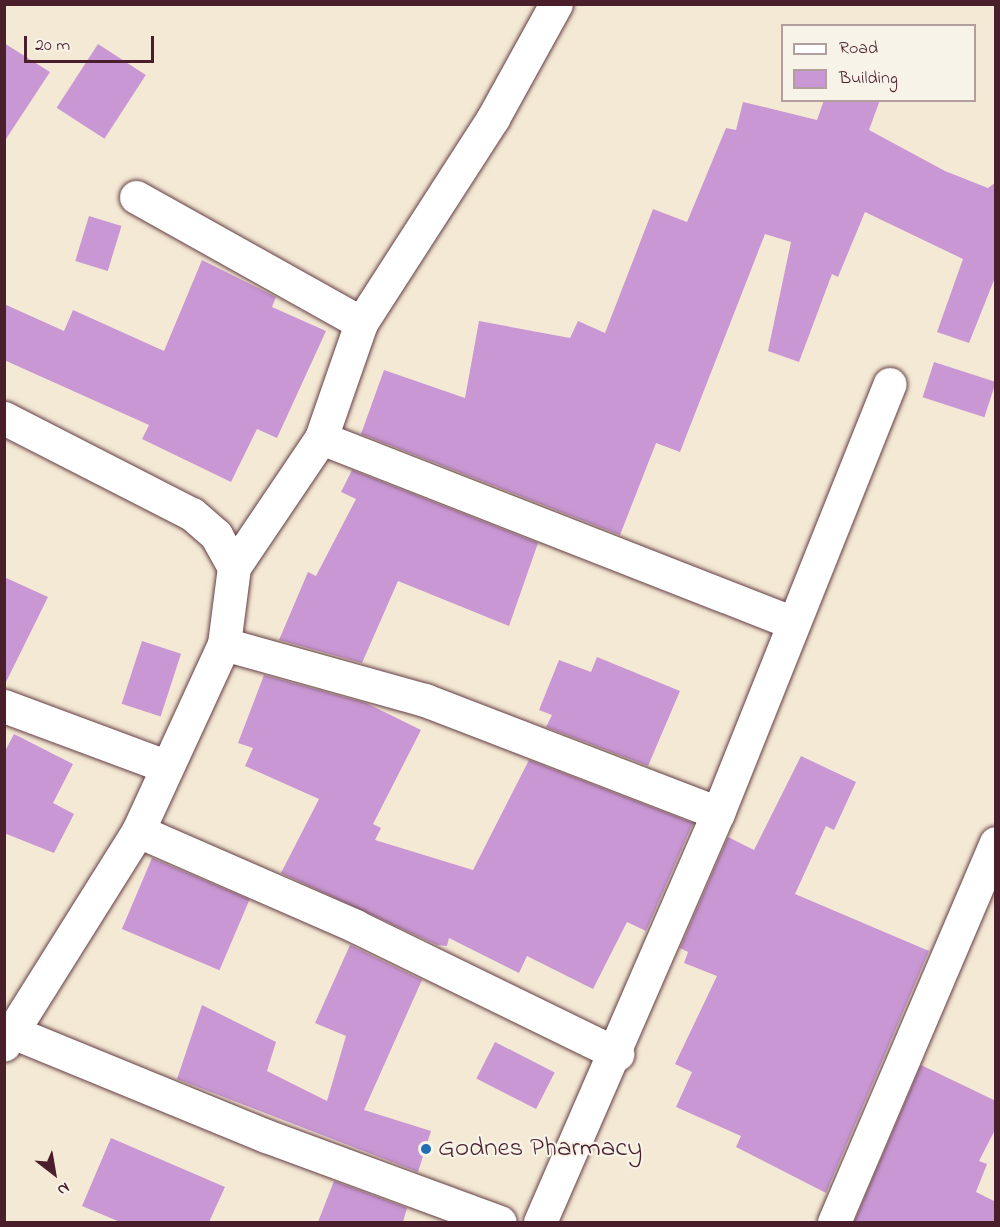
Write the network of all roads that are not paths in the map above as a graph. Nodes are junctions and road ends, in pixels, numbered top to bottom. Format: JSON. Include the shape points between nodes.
{"nodes":[{"id":1,"x":555,"y":4,"type":"edge"},
{"id":2,"x":136,"y":197,"type":"dead end"},
{"id":3,"x":361,"y":323,"type":"junction"},
{"id":4,"x":890,"y":384,"type":"dead end"},
{"id":5,"x":4,"y":418,"type":"edge"},
{"id":6,"x":321,"y":438,"type":"junction"},
{"id":7,"x":234,"y":567,"type":"junction"},
{"id":8,"x":791,"y":622,"type":"junction"},
{"id":9,"x":225,"y":644,"type":"junction"},
{"id":10,"x":4,"y":706,"type":"edge"},
{"id":11,"x":165,"y":766,"type":"junction"},
{"id":12,"x":718,"y":813,"type":"junction"},
{"id":13,"x":138,"y":831,"type":"junction"},
{"id":14,"x":996,"y":843,"type":"edge"},
{"id":15,"x":7,"y":1038,"type":"edge"},
{"id":16,"x":617,"y":1054,"type":"junction"},
{"id":17,"x":500,"y":1222,"type":"edge"},
{"id":18,"x":540,"y":1222,"type":"edge"},
{"id":19,"x":834,"y":1222,"type":"edge"}],
"edges":[{"from":1,"to":3,"type":"street","via":[[493,118]]},
{"from":2,"to":3,"type":"street"},
{"from":3,"to":6,"type":"street"},
{"from":4,"to":8,"type":"street"},
{"from":5,"to":7,"type":"street","via":[[192,514],[216,535]]},
{"from":6,"to":7,"type":"street"},
{"from":6,"to":8,"type":"street"},
{"from":7,"to":9,"type":"street"},
{"from":8,"to":12,"type":"street"},
{"from":9,"to":11,"type":"street"},
{"from":9,"to":12,"type":"street","via":[[425,699]]},
{"from":10,"to":11,"type":"street"},
{"from":11,"to":13,"type":"street"},
{"from":12,"to":16,"type":"street"},
{"from":13,"to":15,"type":"street"},
{"from":13,"to":16,"type":"street","via":[[355,926]]},
{"from":14,"to":19,"type":"street"},
{"from":15,"to":17,"type":"street"},
{"from":16,"to":18,"type":"street"}]}
